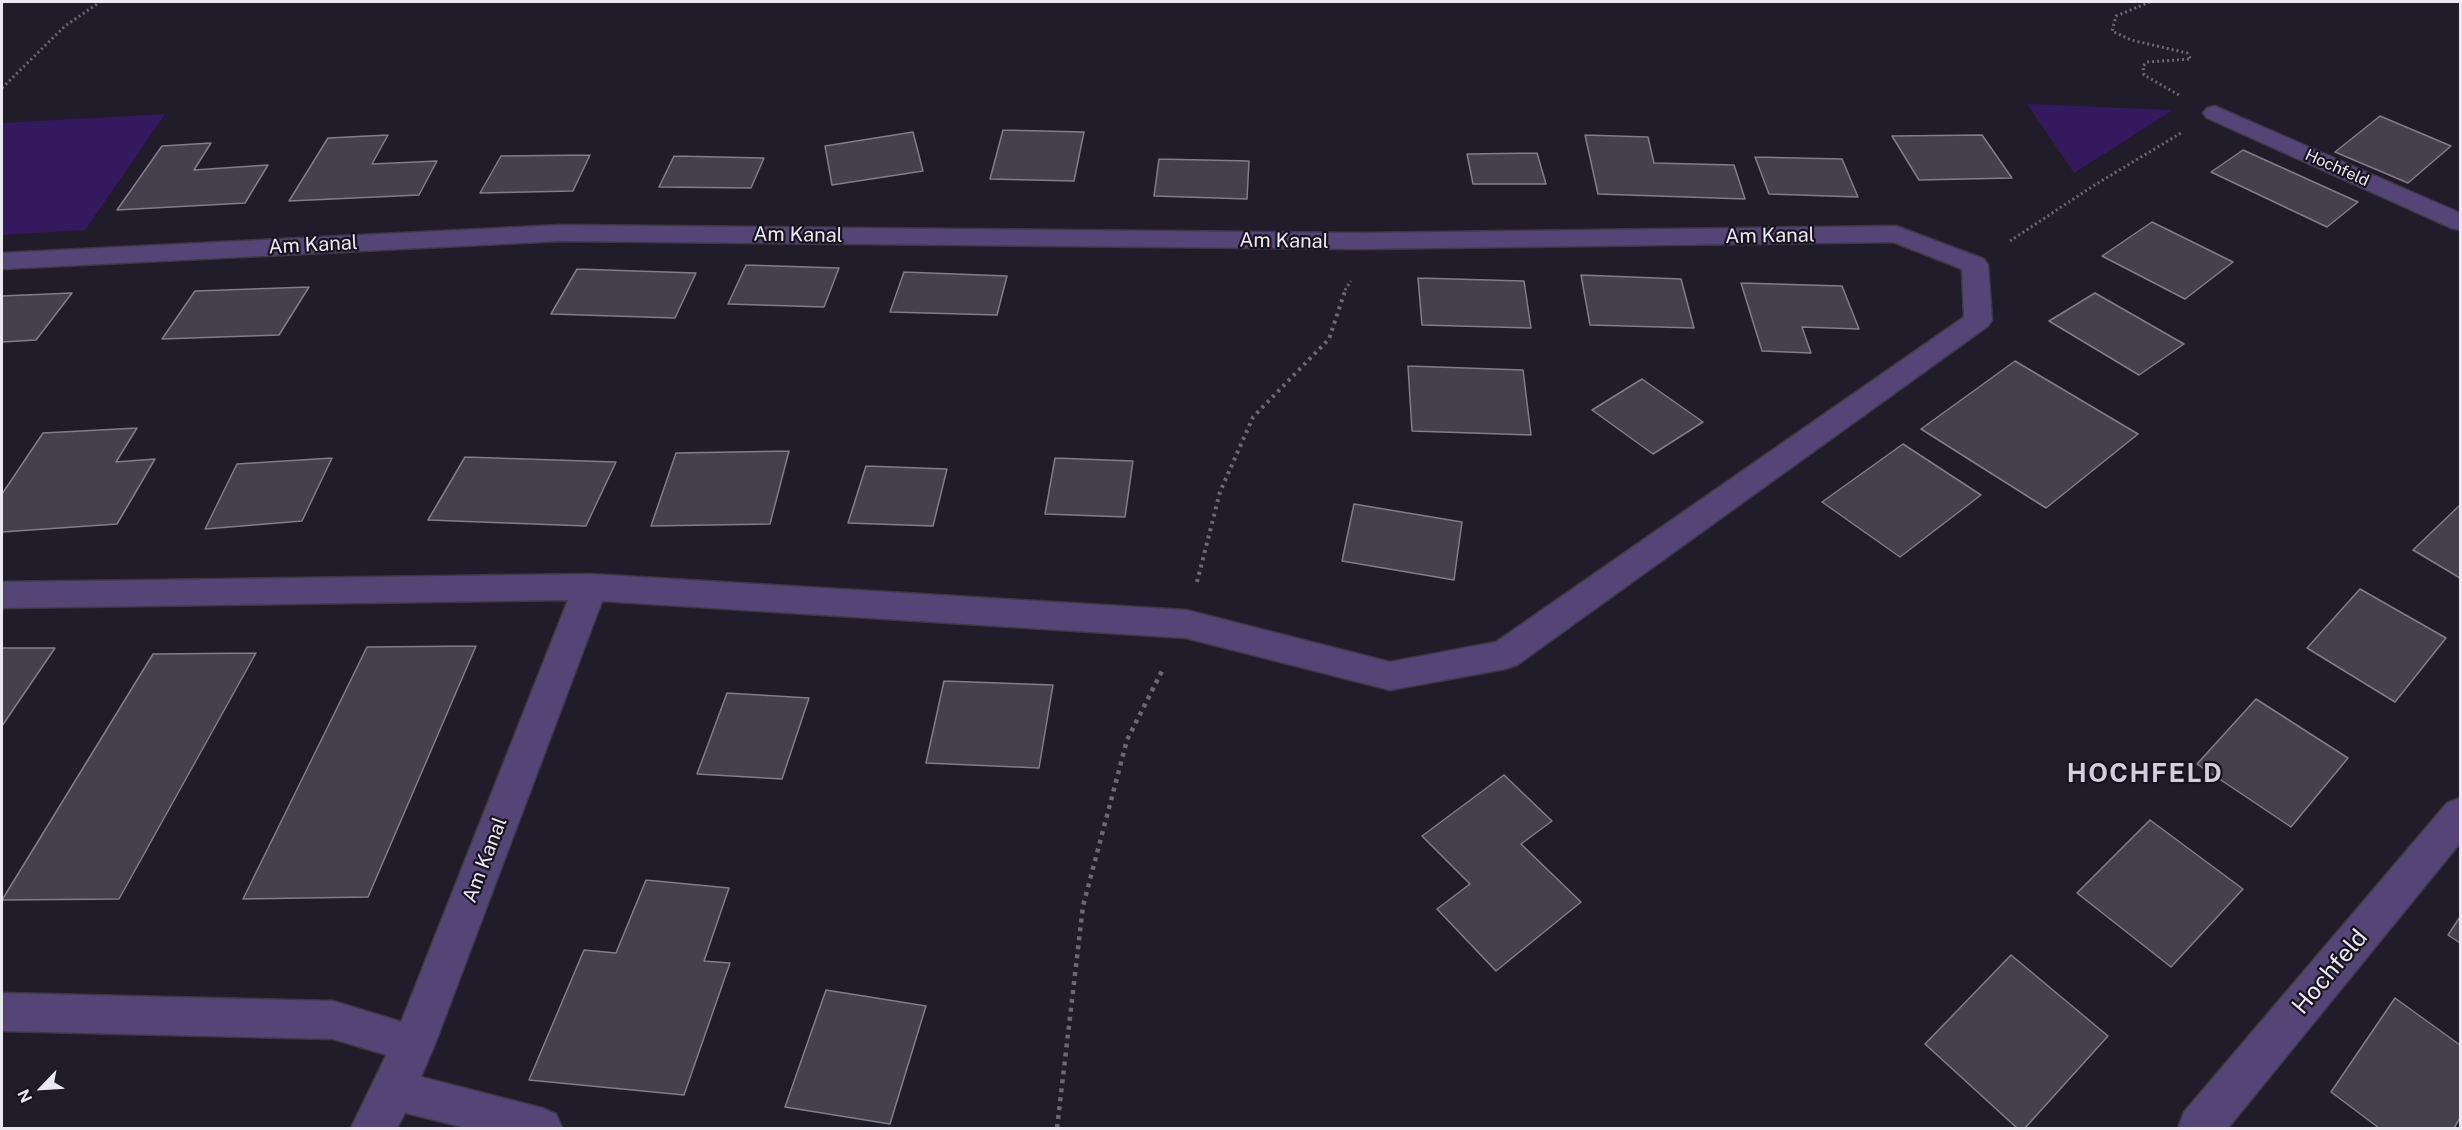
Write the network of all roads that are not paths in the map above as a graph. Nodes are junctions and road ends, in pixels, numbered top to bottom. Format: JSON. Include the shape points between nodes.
{"nodes":[{"id":1,"x":2215,"y":113,"type":"road end"},
{"id":2,"x":2460,"y":222,"type":"edge"},
{"id":3,"x":2,"y":261,"type":"edge"},
{"id":4,"x":590,"y":587,"type":"junction"},
{"id":5,"x":2,"y":595,"type":"edge"},
{"id":6,"x":2460,"y":815,"type":"edge"},
{"id":7,"x":2,"y":1012,"type":"edge"},
{"id":8,"x":414,"y":1044,"type":"junction"},
{"id":9,"x":394,"y":1090,"type":"junction"},
{"id":10,"x":373,"y":1128,"type":"edge"},
{"id":11,"x":542,"y":1128,"type":"edge"},
{"id":12,"x":2200,"y":1128,"type":"edge"}],
"edges":[{"from":1,"to":2,"type":"street","name":"Hochfeld"},
{"from":3,"to":4,"type":"street","name":"Am Kanal","via":[[561,233],[1350,241],[1896,234],[1975,265],[1978,320],[1505,655],[1390,676],[1186,624]]},
{"from":4,"to":5,"type":"street"},
{"from":4,"to":8,"type":"street","name":"Am Kanal"},
{"from":6,"to":12,"type":"street","name":"Hochfeld"},
{"from":7,"to":8,"type":"lane","via":[[333,1020]]},
{"from":8,"to":9,"type":"street","name":"Am Kanal"},
{"from":9,"to":10,"type":"street","name":"Am Kanal"},
{"from":9,"to":11,"type":"lane"}]}
